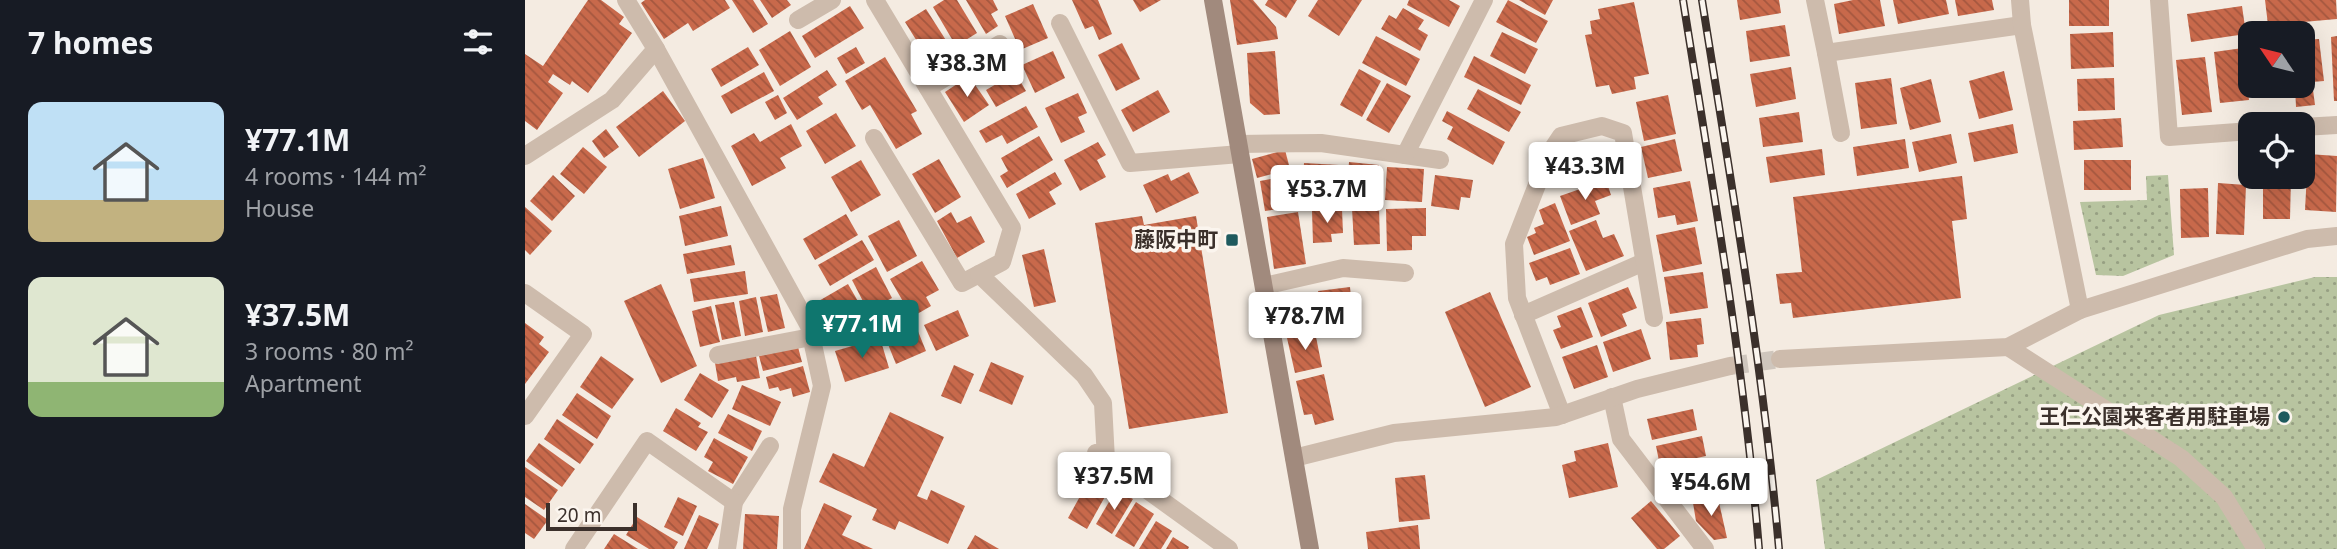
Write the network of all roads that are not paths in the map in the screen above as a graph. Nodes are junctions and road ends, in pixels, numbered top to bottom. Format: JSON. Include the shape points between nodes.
{"nodes":[{"id":1,"x":626,"y":0,"type":"edge"},
{"id":2,"x":832,"y":0,"type":"edge"},
{"id":3,"x":875,"y":0,"type":"edge"},
{"id":4,"x":1213,"y":0,"type":"edge"},
{"id":5,"x":1484,"y":0,"type":"edge"},
{"id":6,"x":1815,"y":0,"type":"edge"},
{"id":7,"x":2020,"y":0,"type":"edge"},
{"id":8,"x":2159,"y":0,"type":"edge"},
{"id":9,"x":798,"y":20,"type":"dead end"},
{"id":10,"x":1060,"y":23,"type":"dead end"},
{"id":11,"x":2022,"y":25,"type":"junction"},
{"id":12,"x":1000,"y":44,"type":"dead end"},
{"id":13,"x":656,"y":49,"type":"junction"},
{"id":14,"x":1826,"y":53,"type":"junction"},
{"id":15,"x":928,"y":88,"type":"junction"},
{"id":16,"x":2337,"y":125,"type":"edge"},
{"id":17,"x":2315,"y":126,"type":"edge"},
{"id":18,"x":2238,"y":132,"type":"edge"},
{"id":19,"x":1841,"y":133,"type":"dead end"},
{"id":20,"x":874,"y":138,"type":"dead end"},
{"id":21,"x":1240,"y":149,"type":"junction"},
{"id":22,"x":1405,"y":155,"type":"junction"},
{"id":23,"x":525,"y":156,"type":"edge"},
{"id":24,"x":1440,"y":160,"type":"dead end"},
{"id":25,"x":2337,"y":236,"type":"edge"},
{"id":26,"x":1644,"y":262,"type":"junction"},
{"id":27,"x":1405,"y":273,"type":"dead end"},
{"id":28,"x":979,"y":274,"type":"junction"},
{"id":29,"x":1264,"y":286,"type":"junction"},
{"id":30,"x":525,"y":293,"type":"edge"},
{"id":31,"x":2080,"y":310,"type":"junction"},
{"id":32,"x":1523,"y":315,"type":"junction"},
{"id":33,"x":1654,"y":318,"type":"dead end"},
{"id":34,"x":811,"y":337,"type":"junction"},
{"id":35,"x":2008,"y":347,"type":"junction"},
{"id":36,"x":718,"y":355,"type":"dead end"},
{"id":37,"x":1780,"y":359,"type":"tunnel mouth"},
{"id":38,"x":1730,"y":366,"type":"tunnel mouth"},
{"id":39,"x":1612,"y":397,"type":"junction"},
{"id":40,"x":1562,"y":415,"type":"junction"},
{"id":41,"x":525,"y":416,"type":"edge"},
{"id":42,"x":770,"y":446,"type":"dead end"},
{"id":43,"x":1294,"y":458,"type":"junction"},
{"id":44,"x":734,"y":502,"type":"junction"},
{"id":45,"x":574,"y":549,"type":"edge"},
{"id":46,"x":727,"y":549,"type":"edge"},
{"id":47,"x":792,"y":549,"type":"edge"},
{"id":48,"x":1229,"y":549,"type":"edge"},
{"id":49,"x":1310,"y":549,"type":"edge"},
{"id":50,"x":1706,"y":549,"type":"edge"},
{"id":51,"x":2256,"y":549,"type":"edge"}],
"edges":[{"from":1,"to":13,"type":"street"},
{"from":2,"to":9,"type":"street"},
{"from":3,"to":15,"type":"street"},
{"from":4,"to":21,"type":"main road"},
{"from":5,"to":22,"type":"street"},
{"from":6,"to":14,"type":"street"},
{"from":7,"to":11,"type":"street"},
{"from":8,"to":18,"type":"street","via":[[2169,137]]},
{"from":10,"to":21,"type":"street","via":[[1131,163]]},
{"from":11,"to":14,"type":"street"},
{"from":11,"to":31,"type":"street"},
{"from":12,"to":15,"type":"street"},
{"from":13,"to":23,"type":"street","via":[[612,100]]},
{"from":13,"to":34,"type":"street"},
{"from":14,"to":19,"type":"street"},
{"from":15,"to":28,"type":"street","via":[[1012,228],[1002,262]]},
{"from":16,"to":17,"type":"street"},
{"from":20,"to":28,"type":"street","via":[[962,283]]},
{"from":21,"to":22,"type":"street","via":[[1321,143]]},
{"from":21,"to":29,"type":"main road"},
{"from":22,"to":24,"type":"street"},
{"from":25,"to":31,"type":"street","via":[[2307,239]]},
{"from":26,"to":32,"type":"street"},
{"from":26,"to":32,"type":"street","via":[[1623,134],[1602,126],[1562,136],[1549,154],[1514,244],[1517,298]]},
{"from":26,"to":33,"type":"street"},
{"from":27,"to":29,"type":"street","via":[[1343,268]]},
{"from":28,"to":48,"type":"street","via":[[1084,375],[1103,403],[1101,456]]},
{"from":29,"to":43,"type":"main road"},
{"from":30,"to":41,"type":"street","via":[[583,334]]},
{"from":31,"to":35,"type":"street"},
{"from":32,"to":40,"type":"street"},
{"from":34,"to":36,"type":"street"},
{"from":34,"to":47,"type":"street","via":[[822,386],[792,509]]},
{"from":35,"to":37,"type":"street"},
{"from":35,"to":51,"type":"street","via":[[2181,458],[2224,497]]},
{"from":38,"to":39,"type":"street"},
{"from":39,"to":40,"type":"street"},
{"from":39,"to":50,"type":"street","via":[[1621,439]]},
{"from":40,"to":43,"type":"street","via":[[1394,433]]},
{"from":42,"to":44,"type":"street"},
{"from":43,"to":49,"type":"main road"},
{"from":44,"to":45,"type":"street","via":[[647,440]]},
{"from":44,"to":46,"type":"street"}]}
